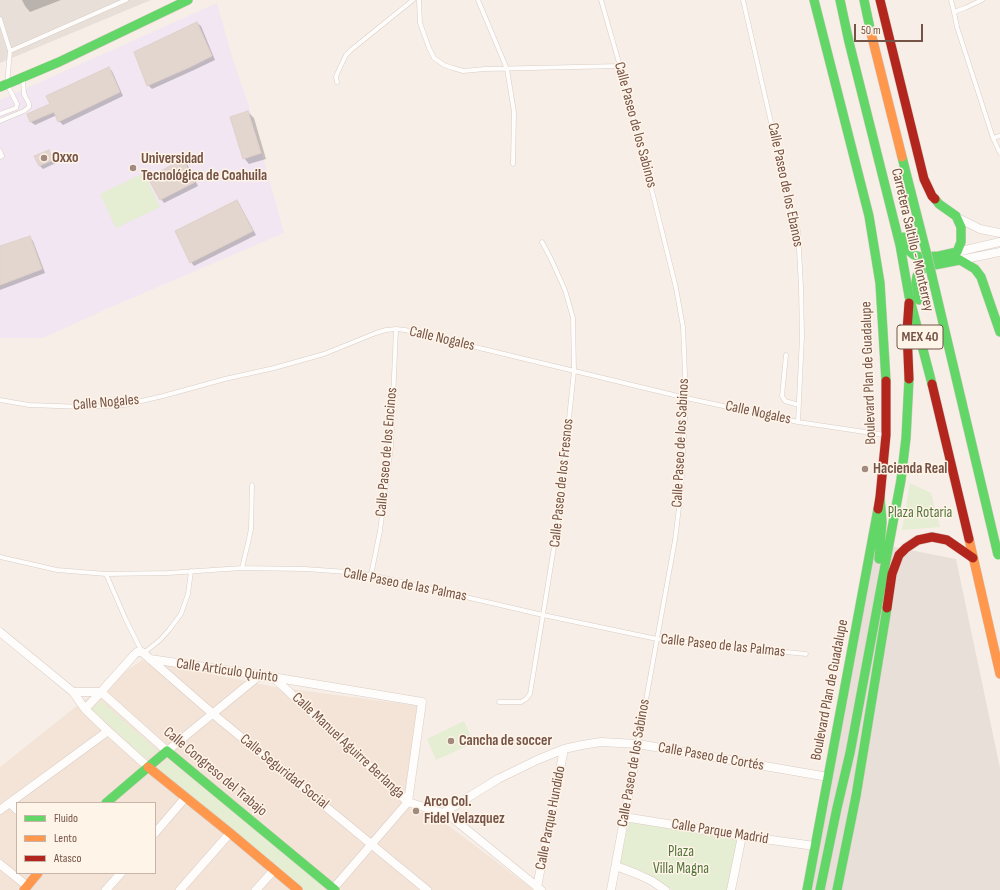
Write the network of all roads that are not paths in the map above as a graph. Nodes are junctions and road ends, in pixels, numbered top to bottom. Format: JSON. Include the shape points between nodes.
{"nodes":[{"id":1,"x":126,"y":0,"type":"edge"},
{"id":2,"x":188,"y":0,"type":"edge"},
{"id":3,"x":413,"y":0,"type":"edge"},
{"id":4,"x":419,"y":0,"type":"edge"},
{"id":5,"x":478,"y":0,"type":"edge"},
{"id":6,"x":601,"y":0,"type":"edge"},
{"id":7,"x":743,"y":0,"type":"edge"},
{"id":8,"x":814,"y":0,"type":"edge"},
{"id":9,"x":840,"y":0,"type":"edge"},
{"id":10,"x":864,"y":0,"type":"edge"},
{"id":11,"x":880,"y":0,"type":"edge"},
{"id":12,"x":951,"y":0,"type":"edge"},
{"id":13,"x":982,"y":0,"type":"edge"},
{"id":14,"x":954,"y":12,"type":"junction"},
{"id":15,"x":0,"y":19,"type":"edge"},
{"id":16,"x":849,"y":42,"type":"junction"},
{"id":17,"x":10,"y":51,"type":"junction"},
{"id":18,"x":620,"y":66,"type":"junction"},
{"id":19,"x":507,"y":69,"type":"junction"},
{"id":20,"x":22,"y":77,"type":"junction"},
{"id":21,"x":337,"y":82,"type":"dead end"},
{"id":22,"x":4,"y":86,"type":"edge"},
{"id":23,"x":0,"y":114,"type":"edge"},
{"id":24,"x":0,"y":121,"type":"edge"},
{"id":25,"x":1000,"y":136,"type":"edge"},
{"id":26,"x":993,"y":138,"type":"junction"},
{"id":27,"x":0,"y":151,"type":"edge"},
{"id":28,"x":1000,"y":153,"type":"edge"},
{"id":29,"x":0,"y":157,"type":"edge"},
{"id":30,"x":513,"y":164,"type":"dead end"},
{"id":31,"x":956,"y":216,"type":"junction"},
{"id":32,"x":1000,"y":233,"type":"edge"},
{"id":33,"x":542,"y":242,"type":"dead end"},
{"id":34,"x":1000,"y":242,"type":"edge"},
{"id":35,"x":1000,"y":252,"type":"edge"},
{"id":36,"x":959,"y":256,"type":"junction"},
{"id":37,"x":909,"y":296,"type":"junction"},
{"id":38,"x":923,"y":312,"type":"dead end"},
{"id":39,"x":396,"y":329,"type":"junction"},
{"id":40,"x":1000,"y":332,"type":"edge"},
{"id":41,"x":786,"y":355,"type":"dead end"},
{"id":42,"x":936,"y":366,"type":"dead end"},
{"id":43,"x":574,"y":371,"type":"junction"},
{"id":44,"x":686,"y":398,"type":"junction"},
{"id":45,"x":0,"y":400,"type":"edge"},
{"id":46,"x":938,"y":404,"type":"junction"},
{"id":47,"x":799,"y":405,"type":"junction"},
{"id":48,"x":798,"y":422,"type":"junction"},
{"id":49,"x":886,"y":435,"type":"junction"},
{"id":50,"x":252,"y":485,"type":"dead end"},
{"id":51,"x":880,"y":497,"type":"junction"},
{"id":52,"x":0,"y":557,"type":"edge"},
{"id":53,"x":973,"y":558,"type":"junction"},
{"id":54,"x":999,"y":558,"type":"edge"},
{"id":55,"x":242,"y":568,"type":"junction"},
{"id":56,"x":191,"y":571,"type":"junction"},
{"id":57,"x":106,"y":574,"type":"junction"},
{"id":58,"x":371,"y":575,"type":"junction"},
{"id":59,"x":543,"y":615,"type":"junction"},
{"id":60,"x":0,"y":632,"type":"edge"},
{"id":61,"x":657,"y":639,"type":"junction"},
{"id":62,"x":142,"y":652,"type":"junction"},
{"id":63,"x":806,"y":654,"type":"dead end"},
{"id":64,"x":150,"y":660,"type":"junction"},
{"id":65,"x":1000,"y":674,"type":"edge"},
{"id":66,"x":260,"y":675,"type":"junction"},
{"id":67,"x":274,"y":678,"type":"junction"},
{"id":68,"x":73,"y":692,"type":"junction"},
{"id":69,"x":101,"y":692,"type":"junction"},
{"id":70,"x":499,"y":702,"type":"dead end"},
{"id":71,"x":85,"y":709,"type":"junction"},
{"id":72,"x":213,"y":714,"type":"junction"},
{"id":73,"x":108,"y":731,"type":"junction"},
{"id":74,"x":638,"y":744,"type":"junction"},
{"id":75,"x":564,"y":749,"type":"junction"},
{"id":76,"x":167,"y":751,"type":"junction"},
{"id":77,"x":850,"y":753,"type":"junction"},
{"id":78,"x":148,"y":767,"type":"junction"},
{"id":79,"x":828,"y":777,"type":"junction"},
{"id":80,"x":856,"y":796,"type":"junction"},
{"id":81,"x":185,"y":798,"type":"junction"},
{"id":82,"x":107,"y":802,"type":"edge"},
{"id":83,"x":408,"y":802,"type":"junction"},
{"id":84,"x":10,"y":803,"type":"junction"},
{"id":85,"x":16,"y":809,"type":"edge"},
{"id":86,"x":0,"y":810,"type":"edge"},
{"id":87,"x":443,"y":813,"type":"junction"},
{"id":88,"x":624,"y":817,"type":"junction"},
{"id":89,"x":156,"y":832,"type":"edge"},
{"id":90,"x":230,"y":833,"type":"junction"},
{"id":91,"x":742,"y":836,"type":"junction"},
{"id":92,"x":372,"y":844,"type":"junction"},
{"id":93,"x":815,"y":846,"type":"junction"},
{"id":94,"x":0,"y":864,"type":"edge"},
{"id":95,"x":616,"y":866,"type":"junction"},
{"id":96,"x":274,"y":870,"type":"junction"},
{"id":97,"x":37,"y":874,"type":"edge"},
{"id":98,"x":120,"y":874,"type":"edge"},
{"id":99,"x":26,"y":888,"type":"edge"},
{"id":100,"x":539,"y":888,"type":"edge"},
{"id":101,"x":333,"y":889,"type":"edge"},
{"id":102,"x":106,"y":890,"type":"edge"},
{"id":103,"x":180,"y":890,"type":"edge"},
{"id":104,"x":256,"y":890,"type":"edge"},
{"id":105,"x":298,"y":890,"type":"edge"},
{"id":106,"x":427,"y":890,"type":"edge"},
{"id":107,"x":611,"y":890,"type":"edge"},
{"id":108,"x":665,"y":890,"type":"edge"},
{"id":109,"x":731,"y":890,"type":"edge"},
{"id":110,"x":807,"y":890,"type":"edge"},
{"id":111,"x":820,"y":890,"type":"edge"},
{"id":112,"x":838,"y":890,"type":"edge"}],
"edges":[{"from":1,"to":17,"type":"lane"},
{"from":2,"to":20,"type":"main road"},
{"from":3,"to":21,"type":"lane","via":[[351,50],[337,74]]},
{"from":4,"to":19,"type":"lane","via":[[420,23],[434,58],[444,65],[464,71]]},
{"from":5,"to":19,"type":"lane"},
{"from":6,"to":18,"type":"lane","name":"Calle Paseo de los Sabinos"},
{"from":7,"to":47,"type":"lane","name":"Calle Paseo de los Ebanos","via":[[798,231],[802,336]]},
{"from":8,"to":49,"type":"main road","name":"Boulevard Plan de Guadalupe","via":[[869,216],[880,282]]},
{"from":9,"to":16,"type":"main road","name":"Carretera Saltillo - Monterrey","number":"MEX 40"},
{"from":10,"to":54,"type":"main road","name":"Carretera Saltillo - Monterrey","number":"MEX 40","bridge":true},
{"from":11,"to":31,"type":"main road","via":[[924,179],[932,196]]},
{"from":12,"to":14,"type":"lane"},
{"from":13,"to":14,"type":"lane"},
{"from":14,"to":26,"type":"lane"},
{"from":15,"to":17,"type":"lane"},
{"from":16,"to":36,"type":"main road","via":[[861,63],[908,250],[921,257]]},
{"from":16,"to":37,"type":"main road","name":"Carretera Saltillo - Monterrey","number":"MEX 40","via":[[900,245]]},
{"from":17,"to":22,"type":"lane"},
{"from":18,"to":19,"type":"lane"},
{"from":18,"to":44,"type":"lane","name":"Calle Paseo de los Sabinos","via":[[676,288],[683,326]]},
{"from":19,"to":30,"type":"lane","via":[[514,112]]},
{"from":20,"to":22,"type":"main road"},
{"from":20,"to":24,"type":"lane","via":[[29,107]]},
{"from":22,"to":23,"type":"lane","via":[[17,106]]},
{"from":25,"to":26,"type":"lane"},
{"from":26,"to":28,"type":"lane"},
{"from":27,"to":29,"type":"lane"},
{"from":31,"to":32,"type":"street","via":[[980,229]]},
{"from":31,"to":36,"type":"main road","via":[[962,232]]},
{"from":33,"to":43,"type":"lane","name":"Calle Paseo de los Fresnos","via":[[565,290],[573,318]]},
{"from":34,"to":36,"type":"street"},
{"from":35,"to":36,"type":"street"},
{"from":36,"to":38,"type":"main road","via":[[957,260],[929,266],[921,270],[917,276],[917,290]]},
{"from":36,"to":40,"type":"main road","via":[[981,277]]},
{"from":37,"to":46,"type":"main road","name":"Carretera Saltillo - Monterrey","number":"MEX 40"},
{"from":37,"to":77,"type":"main road","name":"Boulevard Plan de Guadalupe","via":[[909,371],[901,480]]},
{"from":39,"to":43,"type":"lane","name":"Calle Nogales"},
{"from":39,"to":45,"type":"lane","name":"Calle Nogales","via":[[376,333],[317,356],[124,405],[29,405]]},
{"from":39,"to":58,"type":"lane","name":"Calle Paseo de los Encinos","via":[[391,447],[380,531]]},
{"from":41,"to":47,"type":"lane","via":[[782,396],[785,401]]},
{"from":42,"to":46,"type":"main road","via":[[940,389]]},
{"from":43,"to":44,"type":"lane","name":"Calle Nogales"},
{"from":43,"to":59,"type":"lane","name":"Calle Paseo de los Fresnos","via":[[561,504]]},
{"from":44,"to":48,"type":"lane","name":"Calle Nogales"},
{"from":44,"to":61,"type":"lane","name":"Calle Paseo de los Sabinos","via":[[681,491]]},
{"from":46,"to":53,"type":"main road","name":"Carretera Saltillo - Monterrey","number":"MEX 40"},
{"from":47,"to":48,"type":"lane","name":"Calle Paseo de los Ebanos"},
{"from":48,"to":49,"type":"lane","name":"Calle Nogales"},
{"from":49,"to":51,"type":"main road","name":"Boulevard Plan de Guadalupe"},
{"from":50,"to":55,"type":"lane","via":[[251,529]]},
{"from":51,"to":77,"type":"main road","via":[[882,540],[851,711]]},
{"from":51,"to":79,"type":"main road","name":"Boulevard Plan de Guadalupe"},
{"from":52,"to":57,"type":"lane","name":"Calle Paseo de las Palmas","via":[[57,570]]},
{"from":53,"to":65,"type":"main road","name":"Carretera Saltillo - Monterrey","number":"MEX 40"},
{"from":53,"to":80,"type":"main road","via":[[947,540],[932,537],[918,540],[899,555],[892,574]]},
{"from":55,"to":56,"type":"lane","name":"Calle Paseo de las Palmas"},
{"from":55,"to":58,"type":"lane","name":"Calle Paseo de las Palmas","via":[[305,569]]},
{"from":56,"to":57,"type":"lane","name":"Calle Paseo de las Palmas"},
{"from":56,"to":62,"type":"lane","via":[[188,594],[180,614],[160,640]]},
{"from":57,"to":62,"type":"lane"},
{"from":58,"to":59,"type":"lane","name":"Calle Paseo de las Palmas"},
{"from":59,"to":61,"type":"lane","name":"Calle Paseo de las Palmas"},
{"from":59,"to":70,"type":"lane","name":"Calle Paseo de los Fresnos","via":[[530,694],[521,702]]},
{"from":60,"to":68,"type":"street"},
{"from":61,"to":63,"type":"lane","name":"Calle Paseo de las Palmas"},
{"from":61,"to":74,"type":"lane","name":"Calle Paseo de los Sabinos"},
{"from":62,"to":64,"type":"street","name":"Calle Seguridad Social"},
{"from":62,"to":69,"type":"street","via":[[137,652]]},
{"from":64,"to":66,"type":"street","name":"Calle Artículo Quinto"},
{"from":64,"to":72,"type":"street","name":"Calle Seguridad Social"},
{"from":66,"to":67,"type":"street","name":"Calle Artículo Quinto"},
{"from":66,"to":72,"type":"street"},
{"from":67,"to":83,"type":"street","name":"Calle Manuel Aguirre Berlanga"},
{"from":67,"to":83,"type":"street","name":"Calle Artículo Quinto","via":[[422,702]]},
{"from":68,"to":69,"type":"street"},
{"from":68,"to":71,"type":"street"},
{"from":69,"to":71,"type":"street"},
{"from":69,"to":76,"type":"street","name":"Calle Congreso del Trabajo"},
{"from":71,"to":73,"type":"street"},
{"from":72,"to":76,"type":"street"},
{"from":72,"to":92,"type":"street","name":"Calle Seguridad Social"},
{"from":73,"to":78,"type":"street"},
{"from":73,"to":84,"type":"street"},
{"from":74,"to":75,"type":"street","name":"Calle Paseo de Cortés","via":[[601,742]]},
{"from":74,"to":79,"type":"street","name":"Calle Paseo de Cortés"},
{"from":74,"to":88,"type":"street","name":"Calle Paseo de los Sabinos"},
{"from":75,"to":87,"type":"street","name":"Calle Paseo de Cortés","via":[[498,779]]},
{"from":75,"to":100,"type":"street","name":"Calle Parque Hundido"},
{"from":76,"to":78,"type":"main road"},
{"from":76,"to":101,"type":"main road","name":"Calle Congreso del Trabajo"},
{"from":77,"to":80,"type":"main road"},
{"from":77,"to":111,"type":"main road","name":"Boulevard Plan de Guadalupe"},
{"from":78,"to":81,"type":"main road"},
{"from":78,"to":82,"type":"main road"},
{"from":79,"to":93,"type":"main road","name":"Boulevard Plan de Guadalupe"},
{"from":80,"to":112,"type":"main road"},
{"from":81,"to":89,"type":"street"},
{"from":81,"to":90,"type":"main road"},
{"from":83,"to":87,"type":"street","name":"Calle Manuel Aguirre Berlanga"},
{"from":83,"to":92,"type":"street"},
{"from":84,"to":85,"type":"street"},
{"from":84,"to":86,"type":"street"},
{"from":87,"to":100,"type":"street","name":"Calle Manuel Aguirre Berlanga"},
{"from":88,"to":91,"type":"street","name":"Calle Parque Madrid"},
{"from":88,"to":95,"type":"street","name":"Calle Paseo de los Sabinos"},
{"from":90,"to":96,"type":"main road"},
{"from":90,"to":103,"type":"street"},
{"from":91,"to":93,"type":"street","name":"Calle Parque Madrid"},
{"from":91,"to":109,"type":"street"},
{"from":92,"to":101,"type":"street"},
{"from":92,"to":106,"type":"street","name":"Calle Seguridad Social"},
{"from":93,"to":110,"type":"main road","name":"Boulevard Plan de Guadalupe"},
{"from":94,"to":99,"type":"street"},
{"from":95,"to":107,"type":"street","name":"Calle Paseo de los Sabinos"},
{"from":95,"to":108,"type":"street","via":[[652,881]]},
{"from":96,"to":104,"type":"street"},
{"from":96,"to":105,"type":"main road"},
{"from":97,"to":99,"type":"main road"},
{"from":98,"to":102,"type":"street"}]}
